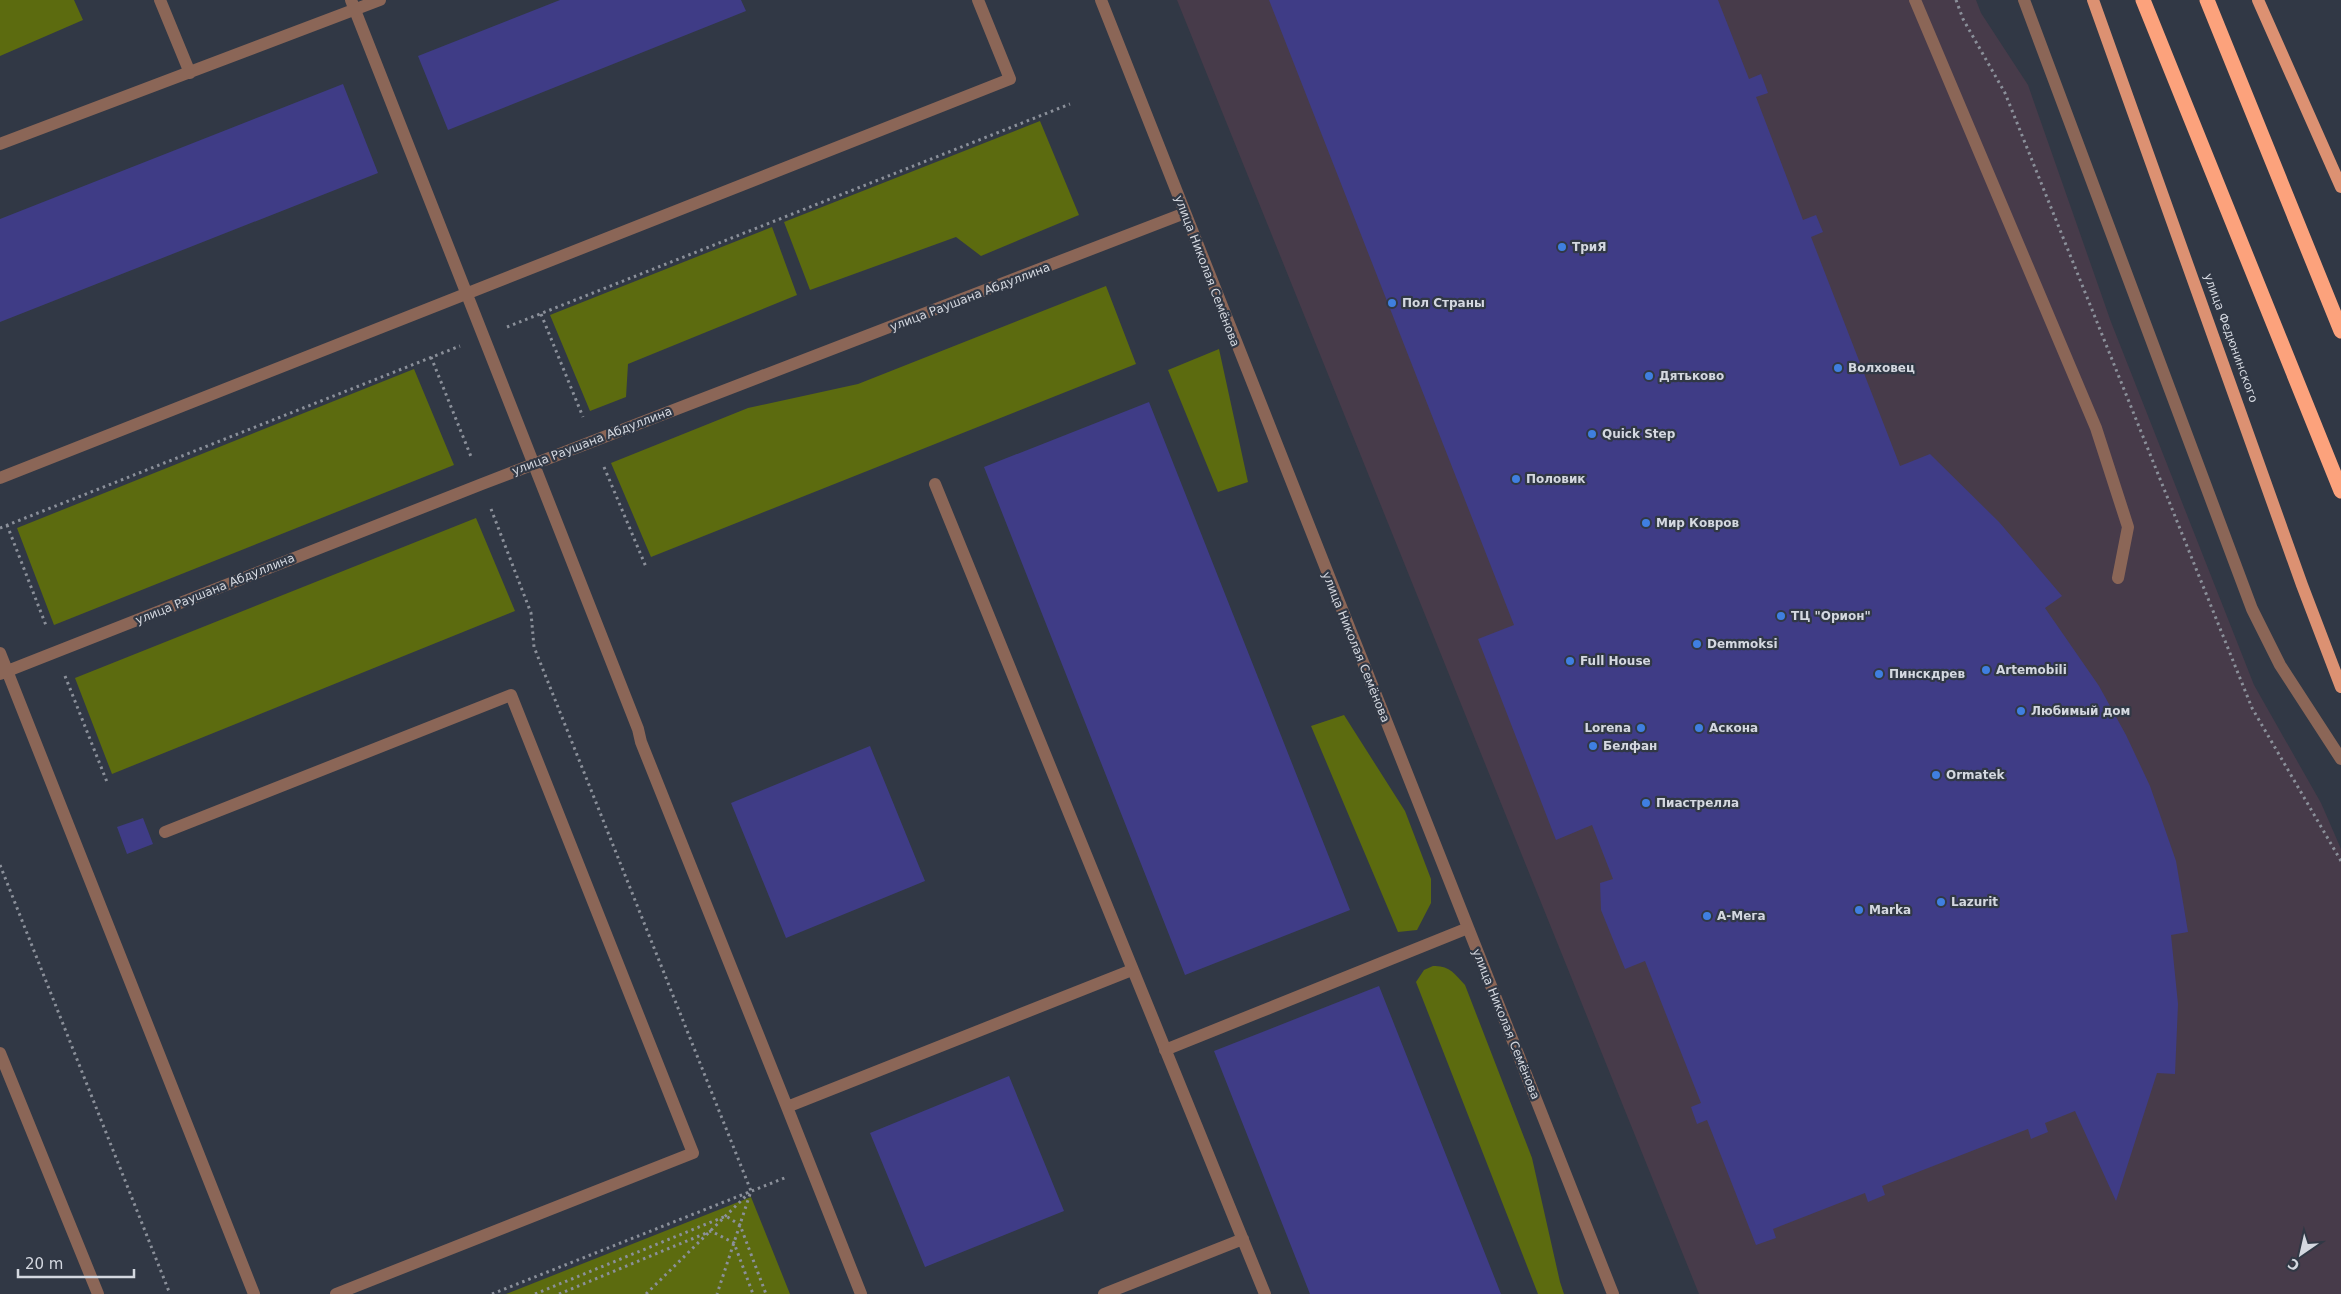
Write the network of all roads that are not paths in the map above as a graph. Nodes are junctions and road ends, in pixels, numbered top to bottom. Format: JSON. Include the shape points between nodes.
{"nodes":[{"id":1,"x":160,"y":0,"type":"edge"},
{"id":2,"x":380,"y":0,"type":"edge"},
{"id":3,"x":978,"y":0,"type":"edge"},
{"id":4,"x":1101,"y":0,"type":"edge"},
{"id":5,"x":1914,"y":0,"type":"edge"},
{"id":6,"x":2024,"y":0,"type":"edge"},
{"id":7,"x":2093,"y":0,"type":"edge"},
{"id":8,"x":2143,"y":0,"type":"edge"},
{"id":9,"x":2207,"y":0,"type":"edge"},
{"id":10,"x":2258,"y":0,"type":"edge"},
{"id":11,"x":353,"y":5,"type":"edge"},
{"id":12,"x":190,"y":72,"type":"junction"},
{"id":13,"x":0,"y":144,"type":"edge"},
{"id":14,"x":2341,"y":186,"type":"edge"},
{"id":15,"x":1185,"y":213,"type":"junction"},
{"id":16,"x":466,"y":292,"type":"junction"},
{"id":17,"x":2341,"y":331,"type":"edge"},
{"id":18,"x":534,"y":464,"type":"junction"},
{"id":19,"x":0,"y":478,"type":"edge"},
{"id":20,"x":935,"y":484,"type":"dead end"},
{"id":21,"x":2341,"y":491,"type":"edge"},
{"id":22,"x":2118,"y":578,"type":"dead end"},
{"id":23,"x":0,"y":653,"type":"edge"},
{"id":24,"x":4,"y":673,"type":"edge"},
{"id":25,"x":2341,"y":687,"type":"edge"},
{"id":26,"x":2341,"y":759,"type":"edge"},
{"id":27,"x":165,"y":832,"type":"dead end"},
{"id":28,"x":1468,"y":928,"type":"junction"},
{"id":29,"x":1132,"y":970,"type":"junction"},
{"id":30,"x":1164,"y":1050,"type":"junction"},
{"id":31,"x":0,"y":1053,"type":"edge"},
{"id":32,"x":787,"y":1107,"type":"junction"},
{"id":33,"x":1243,"y":1239,"type":"junction"},
{"id":34,"x":98,"y":1294,"type":"edge"},
{"id":35,"x":254,"y":1294,"type":"edge"},
{"id":36,"x":336,"y":1294,"type":"edge"},
{"id":37,"x":861,"y":1294,"type":"edge"},
{"id":38,"x":1104,"y":1294,"type":"edge"},
{"id":39,"x":1265,"y":1294,"type":"edge"},
{"id":40,"x":1613,"y":1294,"type":"edge"}],
"edges":[{"from":1,"to":12,"type":"street"},
{"from":2,"to":11,"type":"street"},
{"from":3,"to":16,"type":"street","via":[[1010,79]]},
{"from":4,"to":15,"type":"street","name":"улица Николая Семёнова"},
{"from":5,"to":22,"type":"street","via":[[2096,428],[2128,527]]},
{"from":6,"to":26,"type":"street","via":[[2252,610],[2280,665]]},
{"from":7,"to":25,"type":"main road","name":"улица Федюнинского"},
{"from":8,"to":21,"type":"highway"},
{"from":9,"to":17,"type":"highway"},
{"from":10,"to":14,"type":"main road"},
{"from":11,"to":12,"type":"street"},
{"from":11,"to":16,"type":"street"},
{"from":12,"to":13,"type":"street"},
{"from":15,"to":18,"type":"street","name":"улица Раушана Абдуллина"},
{"from":15,"to":28,"type":"street","name":"улица Николая Семёнова"},
{"from":16,"to":18,"type":"street"},
{"from":16,"to":19,"type":"street"},
{"from":18,"to":24,"type":"street","name":"улица Раушана Абдуллина"},
{"from":18,"to":32,"type":"street"},
{"from":20,"to":29,"type":"street"},
{"from":23,"to":24,"type":"street"},
{"from":24,"to":35,"type":"street"},
{"from":27,"to":36,"type":"street","via":[[511,695],[693,1153]]},
{"from":28,"to":30,"type":"street"},
{"from":28,"to":40,"type":"street","name":"улица Николая Семёнова"},
{"from":29,"to":30,"type":"street"},
{"from":29,"to":32,"type":"street"},
{"from":30,"to":33,"type":"street"},
{"from":31,"to":34,"type":"street"},
{"from":32,"to":37,"type":"street"},
{"from":33,"to":38,"type":"street"},
{"from":33,"to":39,"type":"street"}]}
